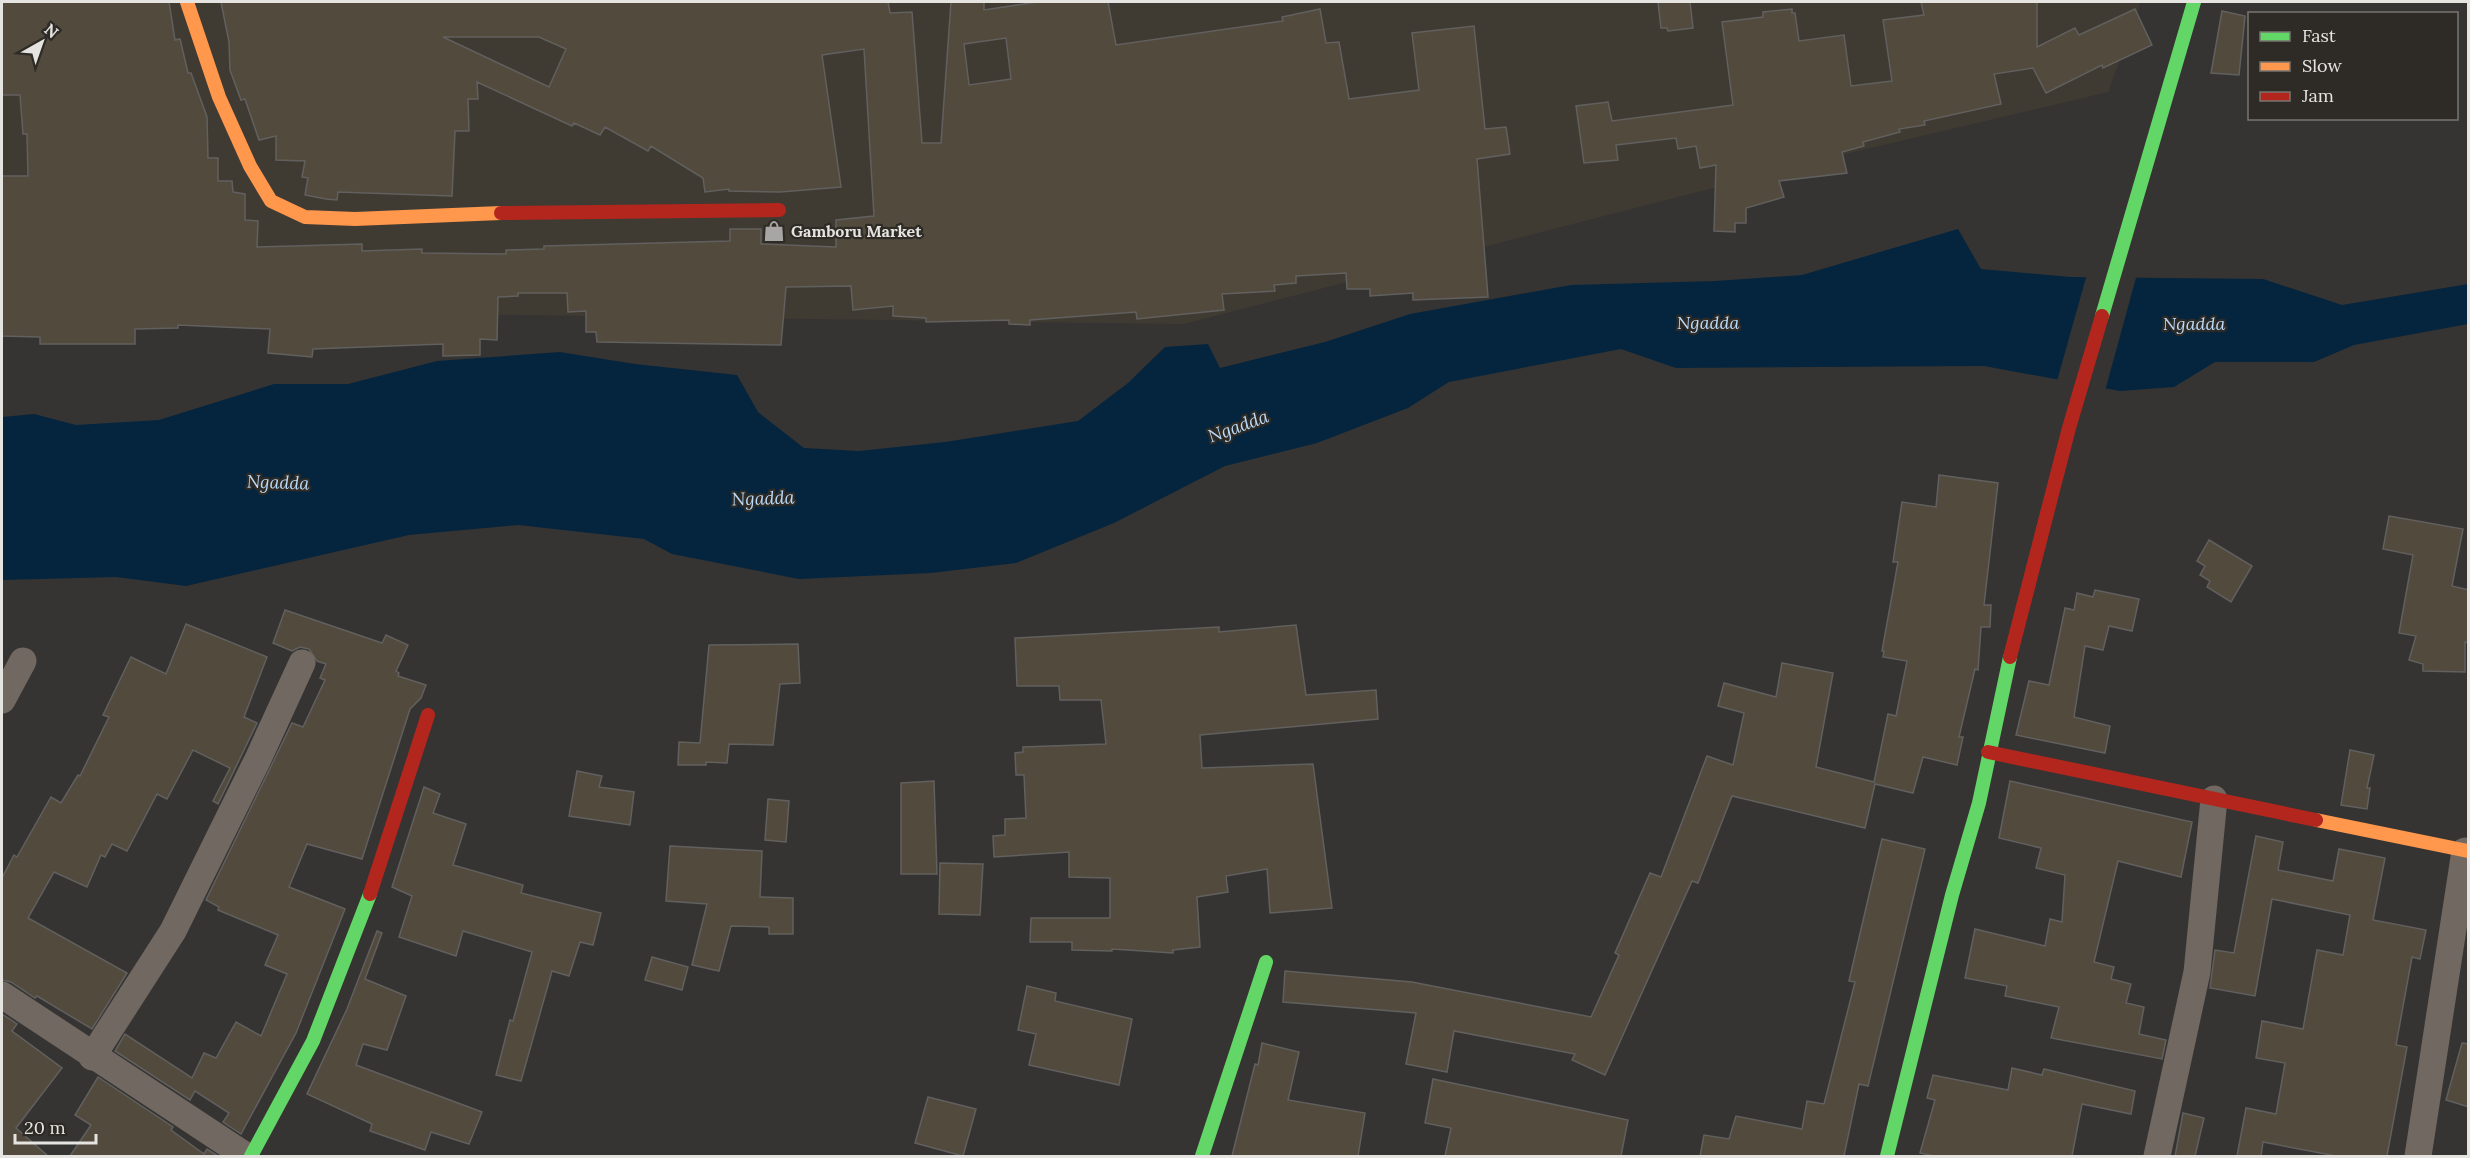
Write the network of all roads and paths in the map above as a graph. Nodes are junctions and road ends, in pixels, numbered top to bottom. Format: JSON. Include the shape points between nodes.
{"nodes":[{"id":1,"x":187,"y":2,"type":"edge"},
{"id":2,"x":2194,"y":2,"type":"edge"},
{"id":3,"x":779,"y":210,"type":"dead end"},
{"id":4,"x":23,"y":662,"type":"dead end"},
{"id":5,"x":302,"y":663,"type":"dead end"},
{"id":6,"x":2,"y":700,"type":"edge"},
{"id":7,"x":428,"y":715,"type":"dead end"},
{"id":8,"x":1988,"y":752,"type":"junction"},
{"id":9,"x":2214,"y":799,"type":"junction"},
{"id":10,"x":2467,"y":851,"type":"edge"},
{"id":11,"x":1266,"y":962,"type":"dead end"},
{"id":12,"x":2,"y":995,"type":"edge"},
{"id":13,"x":92,"y":1057,"type":"junction"},
{"id":14,"x":246,"y":1156,"type":"edge"},
{"id":15,"x":250,"y":1156,"type":"edge"},
{"id":16,"x":1202,"y":1156,"type":"edge"},
{"id":17,"x":1887,"y":1156,"type":"edge"},
{"id":18,"x":2157,"y":1156,"type":"edge"},
{"id":19,"x":2418,"y":1156,"type":"edge"}],
"edges":[{"from":1,"to":3,"type":"street","via":[[219,97],[250,166],[271,201],[305,217]]},
{"from":2,"to":8,"type":"street","via":[[2069,428],[2023,599]]},
{"from":4,"to":6,"type":"street"},
{"from":5,"to":13,"type":"street","via":[[173,931]]},
{"from":7,"to":15,"type":"street","via":[[372,892],[313,1041]]},
{"from":8,"to":9,"type":"street"},
{"from":8,"to":17,"type":"street","via":[[1979,803]]},
{"from":9,"to":10,"type":"street"},
{"from":9,"to":18,"type":"street","via":[[2197,972]]},
{"from":10,"to":19,"type":"street"},
{"from":11,"to":16,"type":"street"},
{"from":12,"to":13,"type":"street"},
{"from":13,"to":14,"type":"street"}]}
